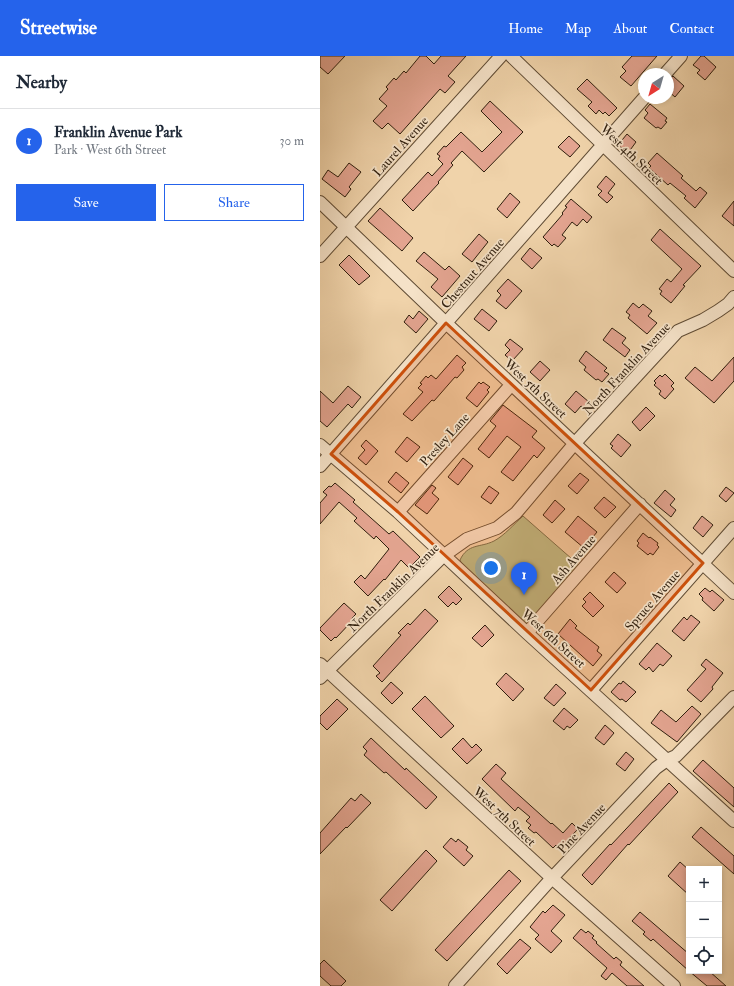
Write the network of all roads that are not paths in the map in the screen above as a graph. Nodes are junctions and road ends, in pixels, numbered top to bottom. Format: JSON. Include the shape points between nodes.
{"nodes":[{"id":1,"x":501,"y":56,"type":"edge"},
{"id":2,"x":511,"y":56,"type":"edge"},
{"id":3,"x":681,"y":56,"type":"edge"},
{"id":4,"x":670,"y":68,"type":"edge"},
{"id":5,"x":639,"y":104,"type":"edge"},
{"id":6,"x":602,"y":145,"type":"junction"},
{"id":7,"x":320,"y":202,"type":"edge"},
{"id":8,"x":346,"y":227,"type":"junction"},
{"id":9,"x":320,"y":256,"type":"edge"},
{"id":10,"x":734,"y":271,"type":"edge"},
{"id":11,"x":734,"y":297,"type":"edge"},
{"id":12,"x":446,"y":323,"type":"junction"},
{"id":13,"x":511,"y":385,"type":"junction"},
{"id":14,"x":575,"y":443,"type":"junction"},
{"id":15,"x":320,"y":445,"type":"edge"},
{"id":16,"x":331,"y":454,"type":"junction"},
{"id":17,"x":320,"y":466,"type":"edge"},
{"id":18,"x":640,"y":504,"type":"junction"},
{"id":19,"x":398,"y":512,"type":"junction"},
{"id":20,"x":734,"y":528,"type":"edge"},
{"id":21,"x":443,"y":556,"type":"junction"},
{"id":22,"x":703,"y":563,"type":"junction"},
{"id":23,"x":734,"y":593,"type":"edge"},
{"id":24,"x":527,"y":633,"type":"junction"},
{"id":25,"x":322,"y":671,"type":"edge"},
{"id":26,"x":591,"y":690,"type":"junction"},
{"id":27,"x":734,"y":697,"type":"edge"},
{"id":28,"x":667,"y":760,"type":"junction"},
{"id":29,"x":734,"y":821,"type":"edge"},
{"id":30,"x":552,"y":878,"type":"junction"},
{"id":31,"x":455,"y":986,"type":"edge"},
{"id":32,"x":674,"y":986,"type":"edge"}],
"edges":[{"from":1,"to":8,"type":"street","name":"Laurel Avenue"},
{"from":2,"to":6,"type":"street","name":"West 4th Street"},
{"from":3,"to":4,"type":"street"},
{"from":5,"to":6,"type":"street","name":"Chestnut Avenue"},
{"from":6,"to":10,"type":"street","name":"West 4th Street"},
{"from":6,"to":12,"type":"street","name":"Chestnut Avenue"},
{"from":7,"to":8,"type":"street","name":"West 5th Street"},
{"from":8,"to":9,"type":"street","name":"Laurel Avenue"},
{"from":8,"to":12,"type":"street","name":"West 5th Street"},
{"from":11,"to":14,"type":"street","name":"North Franklin Avenue","via":[[718,311],[678,331]]},
{"from":12,"to":13,"type":"street","name":"West 5th Street"},
{"from":12,"to":16,"type":"street","name":"Chestnut Avenue"},
{"from":13,"to":14,"type":"street","name":"West 5th Street"},
{"from":13,"to":19,"type":"street","name":"Presley Lane"},
{"from":14,"to":18,"type":"street","name":"West 5th Street"},
{"from":14,"to":21,"type":"street","name":"North Franklin Avenue","via":[[516,513],[497,528],[467,539]]},
{"from":15,"to":16,"type":"street","name":"West 6th Street"},
{"from":16,"to":17,"type":"street","name":"Chestnut Avenue"},
{"from":16,"to":19,"type":"street","name":"West 6th Street"},
{"from":18,"to":22,"type":"street","name":"West 5th Street"},
{"from":18,"to":24,"type":"street","name":"Ash Avenue"},
{"from":19,"to":21,"type":"street","name":"West 6th Street"},
{"from":20,"to":22,"type":"street","name":"Spruce Avenue"},
{"from":21,"to":24,"type":"street","name":"West 6th Street"},
{"from":21,"to":25,"type":"street","name":"North Franklin Avenue"},
{"from":22,"to":23,"type":"street","name":"West 5th Street"},
{"from":22,"to":26,"type":"street","name":"Spruce Avenue"},
{"from":24,"to":26,"type":"street","name":"West 6th Street"},
{"from":25,"to":30,"type":"street","name":"West 7th Street"},
{"from":26,"to":28,"type":"street","name":"West 6th Street"},
{"from":27,"to":28,"type":"street","name":"Pine Avenue","via":[[676,756]]},
{"from":28,"to":29,"type":"street","name":"West 6th Street"},
{"from":28,"to":30,"type":"street","name":"Pine Avenue","via":[[656,768]]},
{"from":30,"to":31,"type":"street","name":"Pine Avenue"},
{"from":30,"to":32,"type":"street","name":"West 7th Street"}]}
